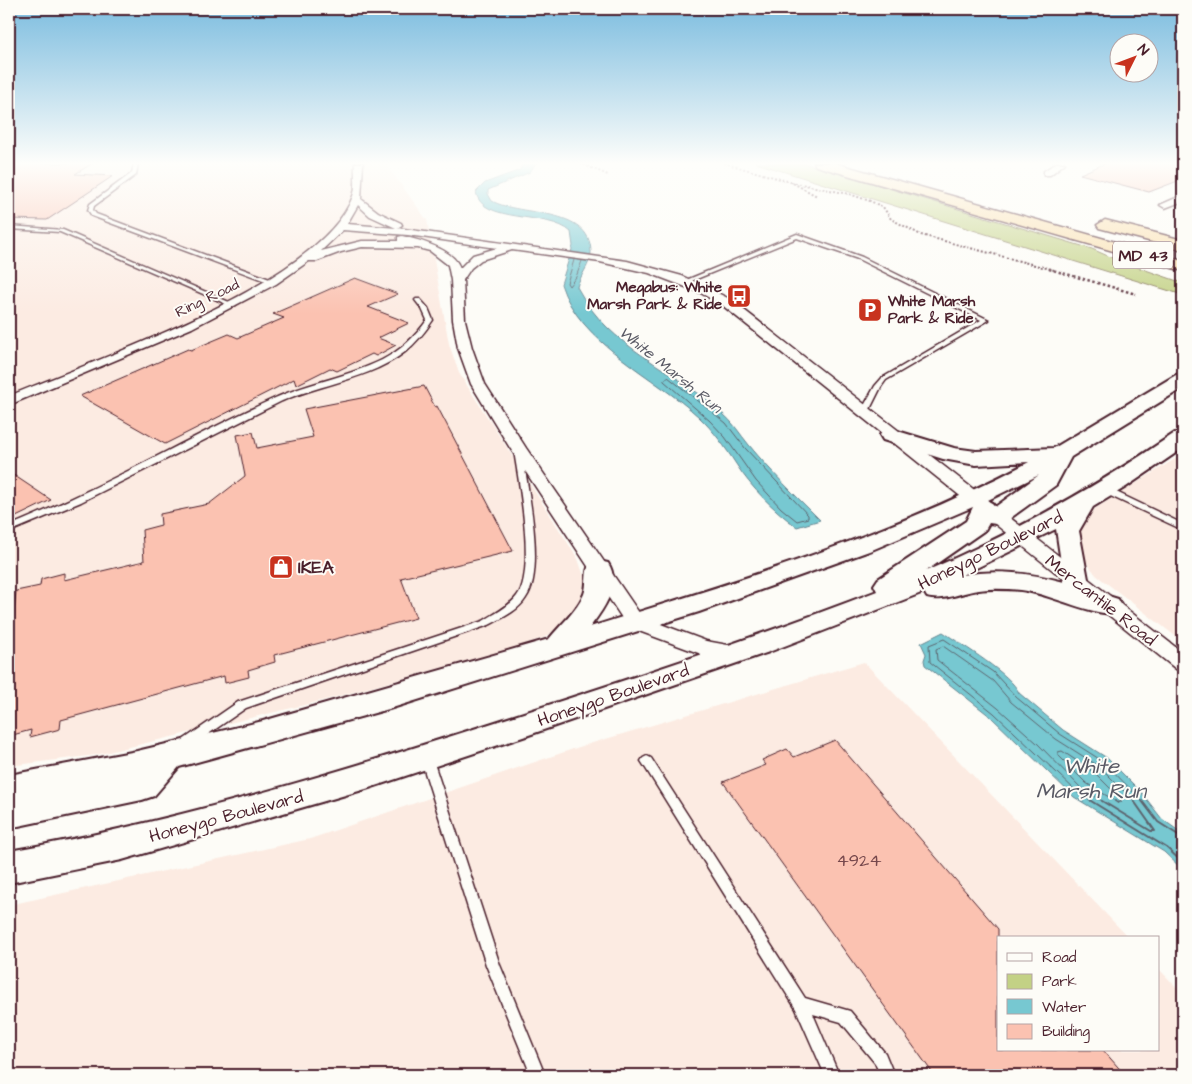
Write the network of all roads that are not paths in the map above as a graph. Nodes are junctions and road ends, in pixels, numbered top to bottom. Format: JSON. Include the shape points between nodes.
{"nodes":[{"id":1,"x":93,"y":214,"type":"edge"},
{"id":2,"x":348,"y":214,"type":"edge"},
{"id":3,"x":374,"y":214,"type":"edge"},
{"id":4,"x":993,"y":214,"type":"edge"},
{"id":5,"x":999,"y":214,"type":"edge"},
{"id":6,"x":1090,"y":222,"type":"dead end"},
{"id":7,"x":9,"y":227,"type":"edge"},
{"id":8,"x":337,"y":230,"type":"junction"},
{"id":9,"x":419,"y":232,"type":"junction"},
{"id":10,"x":1183,"y":246,"type":"edge"},
{"id":11,"x":520,"y":247,"type":"junction"},
{"id":12,"x":434,"y":249,"type":"junction"},
{"id":13,"x":1183,"y":266,"type":"edge"},
{"id":14,"x":290,"y":271,"type":"junction"},
{"id":15,"x":1183,"y":271,"type":"edge"},
{"id":16,"x":457,"y":280,"type":"junction"},
{"id":17,"x":687,"y":281,"type":"junction"},
{"id":18,"x":273,"y":282,"type":"junction"},
{"id":19,"x":418,"y":300,"type":"dead end"},
{"id":20,"x":233,"y":305,"type":"junction"},
{"id":21,"x":921,"y":358,"type":"joint"},
{"id":22,"x":1183,"y":379,"type":"edge"},
{"id":23,"x":9,"y":401,"type":"edge"},
{"id":24,"x":864,"y":413,"type":"junction"},
{"id":25,"x":891,"y":435,"type":"junction"},
{"id":26,"x":1183,"y":438,"type":"edge"},
{"id":27,"x":518,"y":448,"type":"junction"},
{"id":28,"x":1062,"y":453,"type":"junction"},
{"id":29,"x":1107,"y":491,"type":"junction"},
{"id":30,"x":1082,"y":505,"type":"junction"},
{"id":31,"x":984,"y":508,"type":"junction"},
{"id":32,"x":1183,"y":527,"type":"edge"},
{"id":33,"x":9,"y":529,"type":"edge"},
{"id":34,"x":1022,"y":538,"type":"junction"},
{"id":35,"x":599,"y":569,"type":"junction"},
{"id":36,"x":1075,"y":580,"type":"junction"},
{"id":37,"x":1108,"y":606,"type":"junction"},
{"id":38,"x":838,"y":616,"type":"junction"},
{"id":39,"x":635,"y":622,"type":"junction"},
{"id":40,"x":780,"y":638,"type":"junction"},
{"id":41,"x":559,"y":646,"type":"junction"},
{"id":42,"x":737,"y":654,"type":"junction"},
{"id":43,"x":1183,"y":664,"type":"edge"},
{"id":44,"x":170,"y":757,"type":"junction"},
{"id":45,"x":426,"y":757,"type":"junction"},
{"id":46,"x":647,"y":760,"type":"dead end"},
{"id":47,"x":9,"y":789,"type":"edge"},
{"id":48,"x":9,"y":814,"type":"edge"},
{"id":49,"x":9,"y":867,"type":"edge"},
{"id":50,"x":800,"y":1004,"type":"junction"},
{"id":51,"x":538,"y":1075,"type":"edge"},
{"id":52,"x":832,"y":1075,"type":"edge"},
{"id":53,"x":887,"y":1075,"type":"edge"}],
"edges":[{"from":1,"to":18,"type":"lane"},
{"from":2,"to":8,"type":"street","name":"Ring Road"},
{"from":3,"to":9,"type":"street"},
{"from":4,"to":15,"type":"highway"},
{"from":5,"to":13,"type":"highway","number":"MD 43"},
{"from":6,"to":10,"type":"highway","number":"MD 43"},
{"from":7,"to":20,"type":"lane","via":[[61,231]]},
{"from":8,"to":9,"type":"street"},
{"from":8,"to":12,"type":"street","via":[[389,236]]},
{"from":8,"to":14,"type":"street","name":"Ring Road"},
{"from":9,"to":11,"type":"street","name":"Mercantile Road"},
{"from":11,"to":16,"type":"street","via":[[489,252],[474,259],[465,266]]},
{"from":11,"to":17,"type":"street","name":"Mercantile Road","via":[[610,262]]},
{"from":12,"to":14,"type":"street","via":[[390,243],[353,246],[319,256]]},
{"from":12,"to":16,"type":"street","via":[[453,264]]},
{"from":14,"to":18,"type":"street","name":"Ring Road"},
{"from":16,"to":27,"type":"street","via":[[459,320],[472,368],[488,402]]},
{"from":17,"to":21,"type":"lane","via":[[797,236],[860,258],[986,320]]},
{"from":17,"to":24,"type":"street","name":"Mercantile Road","via":[[726,302]]},
{"from":18,"to":20,"type":"street","name":"Ring Road"},
{"from":19,"to":33,"type":"lane","via":[[426,308],[430,320],[419,337],[399,353],[350,377],[281,398],[90,493]]},
{"from":20,"to":23,"type":"street","name":"Ring Road"},
{"from":21,"to":24,"type":"lane","via":[[880,383]]},
{"from":22,"to":28,"type":"main road"},
{"from":24,"to":25,"type":"street","name":"Mercantile Road"},
{"from":25,"to":28,"type":"main road","via":[[951,454],[976,458]]},
{"from":25,"to":31,"type":"street","name":"Mercantile Road"},
{"from":26,"to":29,"type":"main road","name":"Honeygo Boulevard"},
{"from":27,"to":35,"type":"street"},
{"from":27,"to":44,"type":"lane","via":[[530,577],[524,594],[512,606],[486,623],[242,705]]},
{"from":28,"to":31,"type":"main road","via":[[1048,480]]},
{"from":29,"to":30,"type":"main road","name":"Honeygo Boulevard"},
{"from":29,"to":32,"type":"lane"},
{"from":30,"to":34,"type":"main road","name":"Honeygo Boulevard"},
{"from":30,"to":36,"type":"main road","via":[[1067,531]]},
{"from":31,"to":34,"type":"street","name":"Mercantile Road"},
{"from":31,"to":38,"type":"main road","via":[[976,525]]},
{"from":31,"to":39,"type":"main road"},
{"from":34,"to":36,"type":"street","name":"Mercantile Road"},
{"from":34,"to":38,"type":"main road","name":"Honeygo Boulevard","via":[[916,586]]},
{"from":35,"to":39,"type":"street"},
{"from":35,"to":41,"type":"main road","via":[[598,592],[590,608]]},
{"from":36,"to":37,"type":"street","name":"Mercantile Road"},
{"from":37,"to":40,"type":"main road","via":[[1053,586],[989,579],[954,584],[885,609]]},
{"from":37,"to":43,"type":"street","name":"Mercantile Road"},
{"from":38,"to":40,"type":"main road","name":"Honeygo Boulevard"},
{"from":39,"to":41,"type":"main road"},
{"from":39,"to":42,"type":"street","via":[[704,648]]},
{"from":40,"to":42,"type":"main road","name":"Honeygo Boulevard"},
{"from":41,"to":44,"type":"main road","via":[[333,715]]},
{"from":42,"to":45,"type":"main road","name":"Honeygo Boulevard"},
{"from":44,"to":47,"type":"main road"},
{"from":44,"to":48,"type":"main road","via":[[142,786]]},
{"from":45,"to":49,"type":"main road","name":"Honeygo Boulevard","via":[[330,788],[109,848]]},
{"from":45,"to":51,"type":"lane","via":[[493,965]]},
{"from":46,"to":50,"type":"lane"},
{"from":50,"to":52,"type":"lane"},
{"from":50,"to":53,"type":"lane","via":[[845,1016],[880,1058]]}]}
